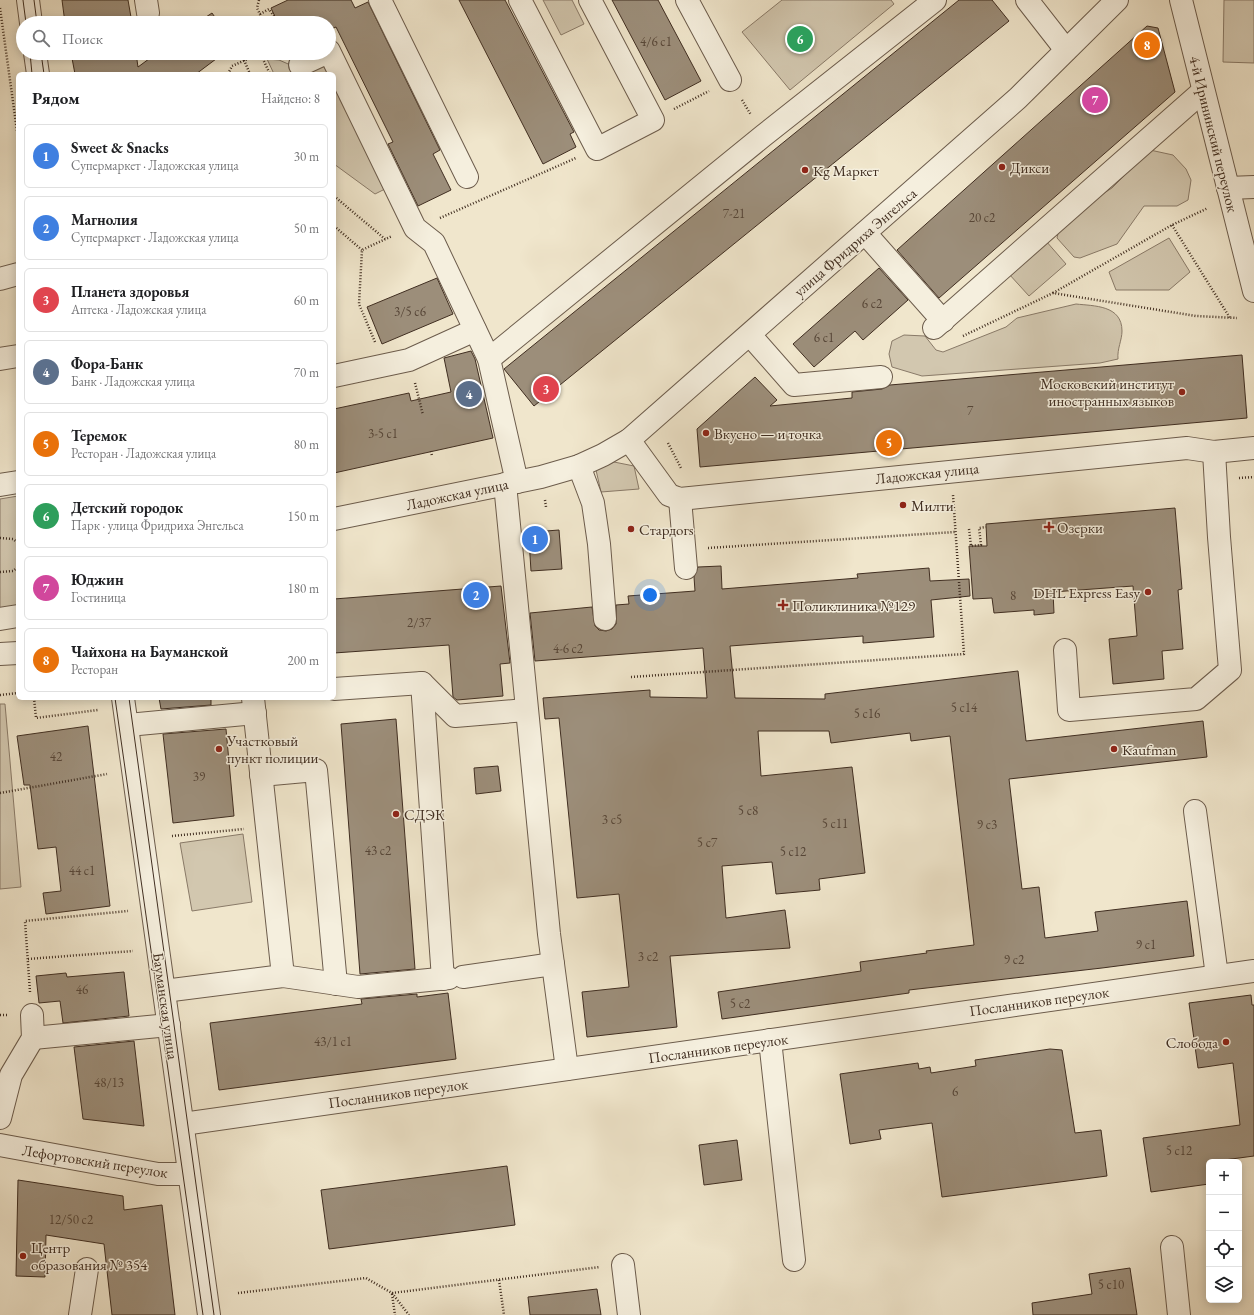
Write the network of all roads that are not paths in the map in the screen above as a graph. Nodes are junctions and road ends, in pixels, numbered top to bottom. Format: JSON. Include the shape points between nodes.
{"nodes":[{"id":1,"x":28,"y":0,"type":"edge"},
{"id":2,"x":380,"y":0,"type":"edge"},
{"id":3,"x":520,"y":0,"type":"edge"},
{"id":4,"x":590,"y":0,"type":"edge"},
{"id":5,"x":687,"y":0,"type":"edge"},
{"id":6,"x":935,"y":0,"type":"edge"},
{"id":7,"x":1027,"y":0,"type":"edge"},
{"id":8,"x":1117,"y":0,"type":"edge"},
{"id":9,"x":1181,"y":0,"type":"edge"},
{"id":10,"x":30,"y":16,"type":"edge"},
{"id":11,"x":1066,"y":50,"type":"junction"},
{"id":12,"x":36,"y":60,"type":"edge"},
{"id":13,"x":311,"y":60,"type":"edge"},
{"id":14,"x":333,"y":60,"type":"edge"},
{"id":15,"x":300,"y":65,"type":"dead end"},
{"id":16,"x":38,"y":72,"type":"edge"},
{"id":17,"x":730,"y":80,"type":"road end"},
{"id":18,"x":1204,"y":91,"type":"junction"},
{"id":19,"x":467,"y":177,"type":"dead end"},
{"id":20,"x":1254,"y":187,"type":"edge"},
{"id":21,"x":1228,"y":188,"type":"junction"},
{"id":22,"x":865,"y":233,"type":"junction"},
{"id":23,"x":16,"y":275,"type":"edge"},
{"id":24,"x":0,"y":279,"type":"edge"},
{"id":25,"x":1254,"y":292,"type":"edge"},
{"id":26,"x":475,"y":330,"type":"junction"},
{"id":27,"x":750,"y":335,"type":"junction"},
{"id":28,"x":16,"y":356,"type":"edge"},
{"id":29,"x":0,"y":359,"type":"edge"},
{"id":30,"x":489,"y":359,"type":"junction"},
{"id":31,"x":336,"y":376,"type":"edge"},
{"id":32,"x":881,"y":377,"type":"dead end"},
{"id":33,"x":629,"y":440,"type":"junction"},
{"id":34,"x":1254,"y":448,"type":"edge"},
{"id":35,"x":1214,"y":452,"type":"junction"},
{"id":36,"x":579,"y":466,"type":"junction"},
{"id":37,"x":16,"y":482,"type":"edge"},
{"id":38,"x":510,"y":483,"type":"junction"},
{"id":39,"x":0,"y":485,"type":"edge"},
{"id":40,"x":680,"y":499,"type":"junction"},
{"id":41,"x":336,"y":519,"type":"edge"},
{"id":42,"x":685,"y":559,"type":"road end"},
{"id":43,"x":16,"y":616,"type":"edge"},
{"id":44,"x":0,"y":619,"type":"edge"},
{"id":45,"x":605,"y":619,"type":"dead end"},
{"id":46,"x":1065,"y":650,"type":"dead end"},
{"id":47,"x":16,"y":653,"type":"edge"},
{"id":48,"x":0,"y":654,"type":"edge"},
{"id":49,"x":422,"y":683,"type":"junction"},
{"id":50,"x":336,"y":689,"type":"edge"},
{"id":51,"x":123,"y":700,"type":"edge"},
{"id":52,"x":254,"y":705,"type":"edge"},
{"id":53,"x":526,"y":710,"type":"junction"},
{"id":54,"x":128,"y":725,"type":"junction"},
{"id":55,"x":261,"y":775,"type":"junction"},
{"id":56,"x":1196,"y":811,"type":"dead end"},
{"id":57,"x":553,"y":964,"type":"junction"},
{"id":58,"x":1254,"y":971,"type":"edge"},
{"id":59,"x":283,"y":976,"type":"junction"},
{"id":60,"x":1217,"y":976,"type":"junction"},
{"id":61,"x":452,"y":978,"type":"junction"},
{"id":62,"x":336,"y":984,"type":"junction"},
{"id":63,"x":164,"y":991,"type":"junction"},
{"id":64,"x":32,"y":1015,"type":"road end"},
{"id":65,"x":169,"y":1025,"type":"junction"},
{"id":66,"x":33,"y":1038,"type":"junction"},
{"id":67,"x":770,"y":1040,"type":"junction"},
{"id":68,"x":567,"y":1069,"type":"junction"},
{"id":69,"x":0,"y":1118,"type":"edge"},
{"id":70,"x":183,"y":1124,"type":"junction"},
{"id":71,"x":0,"y":1145,"type":"edge"},
{"id":72,"x":189,"y":1174,"type":"junction"},
{"id":73,"x":1172,"y":1247,"type":"dead end"},
{"id":74,"x":794,"y":1260,"type":"dead end"},
{"id":75,"x":623,"y":1265,"type":"road end"},
{"id":76,"x":87,"y":1269,"type":"dead end"},
{"id":77,"x":80,"y":1315,"type":"edge"},
{"id":78,"x":209,"y":1315,"type":"edge"},
{"id":79,"x":629,"y":1315,"type":"edge"},
{"id":80,"x":1179,"y":1315,"type":"edge"}],
"edges":[{"from":1,"to":10,"type":"street"},
{"from":2,"to":19,"type":"street"},
{"from":3,"to":4,"type":"street","via":[[596,149],[653,120]]},
{"from":5,"to":17,"type":"street"},
{"from":6,"to":30,"type":"street"},
{"from":7,"to":11,"type":"street"},
{"from":8,"to":11,"type":"street","name":"улица Фридриха Энгельса"},
{"from":9,"to":18,"type":"street","name":"4-й Ирининский переулок"},
{"from":11,"to":22,"type":"street","name":"улица Фридриха Энгельса","via":[[1018,98]]},
{"from":12,"to":16,"type":"street"},
{"from":13,"to":15,"type":"street"},
{"from":14,"to":26,"type":"street","via":[[415,228],[434,244]]},
{"from":18,"to":21,"type":"street","name":"4-й Ирининский переулок"},
{"from":18,"to":22,"type":"street","via":[[939,324]]},
{"from":20,"to":21,"type":"street"},
{"from":21,"to":25,"type":"street","name":"4-й Ирининский переулок"},
{"from":22,"to":27,"type":"street","name":"улица Фридриха Энгельса"},
{"from":23,"to":24,"type":"street"},
{"from":26,"to":30,"type":"street"},
{"from":26,"to":31,"type":"street","via":[[409,360]]},
{"from":27,"to":32,"type":"street","via":[[794,385]]},
{"from":27,"to":33,"type":"street","name":"улица Фридриха Энгельса"},
{"from":28,"to":29,"type":"street"},
{"from":30,"to":38,"type":"street"},
{"from":33,"to":36,"type":"street","name":"улица Фридриха Энгельса"},
{"from":33,"to":40,"type":"street","via":[[669,495]]},
{"from":34,"to":35,"type":"street","name":"Ладожская улица"},
{"from":35,"to":40,"type":"street","name":"Ладожская улица","via":[[1187,448]]},
{"from":35,"to":46,"type":"street","via":[[1218,537],[1230,670],[1196,699],[1069,710]]},
{"from":36,"to":38,"type":"street","name":"Ладожская улица"},
{"from":36,"to":45,"type":"street","via":[[593,503]]},
{"from":37,"to":39,"type":"street"},
{"from":38,"to":41,"type":"street","name":"Ладожская улица"},
{"from":38,"to":53,"type":"street"},
{"from":40,"to":42,"type":"street"},
{"from":43,"to":44,"type":"street"},
{"from":47,"to":48,"type":"street"},
{"from":49,"to":50,"type":"street"},
{"from":49,"to":53,"type":"street","via":[[455,716]]},
{"from":49,"to":61,"type":"street"},
{"from":51,"to":54,"type":"street","name":"Бауманская улица"},
{"from":52,"to":54,"type":"street"},
{"from":52,"to":55,"type":"street"},
{"from":53,"to":57,"type":"street"},
{"from":54,"to":63,"type":"street","name":"Бауманская улица"},
{"from":55,"to":59,"type":"street"},
{"from":55,"to":62,"type":"street","via":[[316,770]]},
{"from":56,"to":60,"type":"street"},
{"from":57,"to":61,"type":"street"},
{"from":57,"to":68,"type":"street"},
{"from":58,"to":60,"type":"street","name":"Посланников переулок"},
{"from":59,"to":62,"type":"street"},
{"from":59,"to":63,"type":"street"},
{"from":60,"to":67,"type":"street","name":"Посланников переулок"},
{"from":61,"to":62,"type":"street","via":[[358,987]]},
{"from":63,"to":65,"type":"street","name":"Бауманская улица"},
{"from":64,"to":66,"type":"street"},
{"from":65,"to":66,"type":"street"},
{"from":65,"to":70,"type":"street","name":"Бауманская улица"},
{"from":66,"to":69,"type":"street","via":[[12,1075]]},
{"from":67,"to":68,"type":"street","name":"Посланников переулок"},
{"from":67,"to":74,"type":"street"},
{"from":68,"to":70,"type":"street","name":"Посланников переулок"},
{"from":70,"to":72,"type":"street","name":"Бауманская улица"},
{"from":71,"to":72,"type":"street","name":"Лефортовский переулок","via":[[158,1174]]},
{"from":72,"to":78,"type":"street","name":"Бауманская улица"},
{"from":73,"to":80,"type":"street"},
{"from":75,"to":79,"type":"street"},
{"from":76,"to":77,"type":"street"}]}
